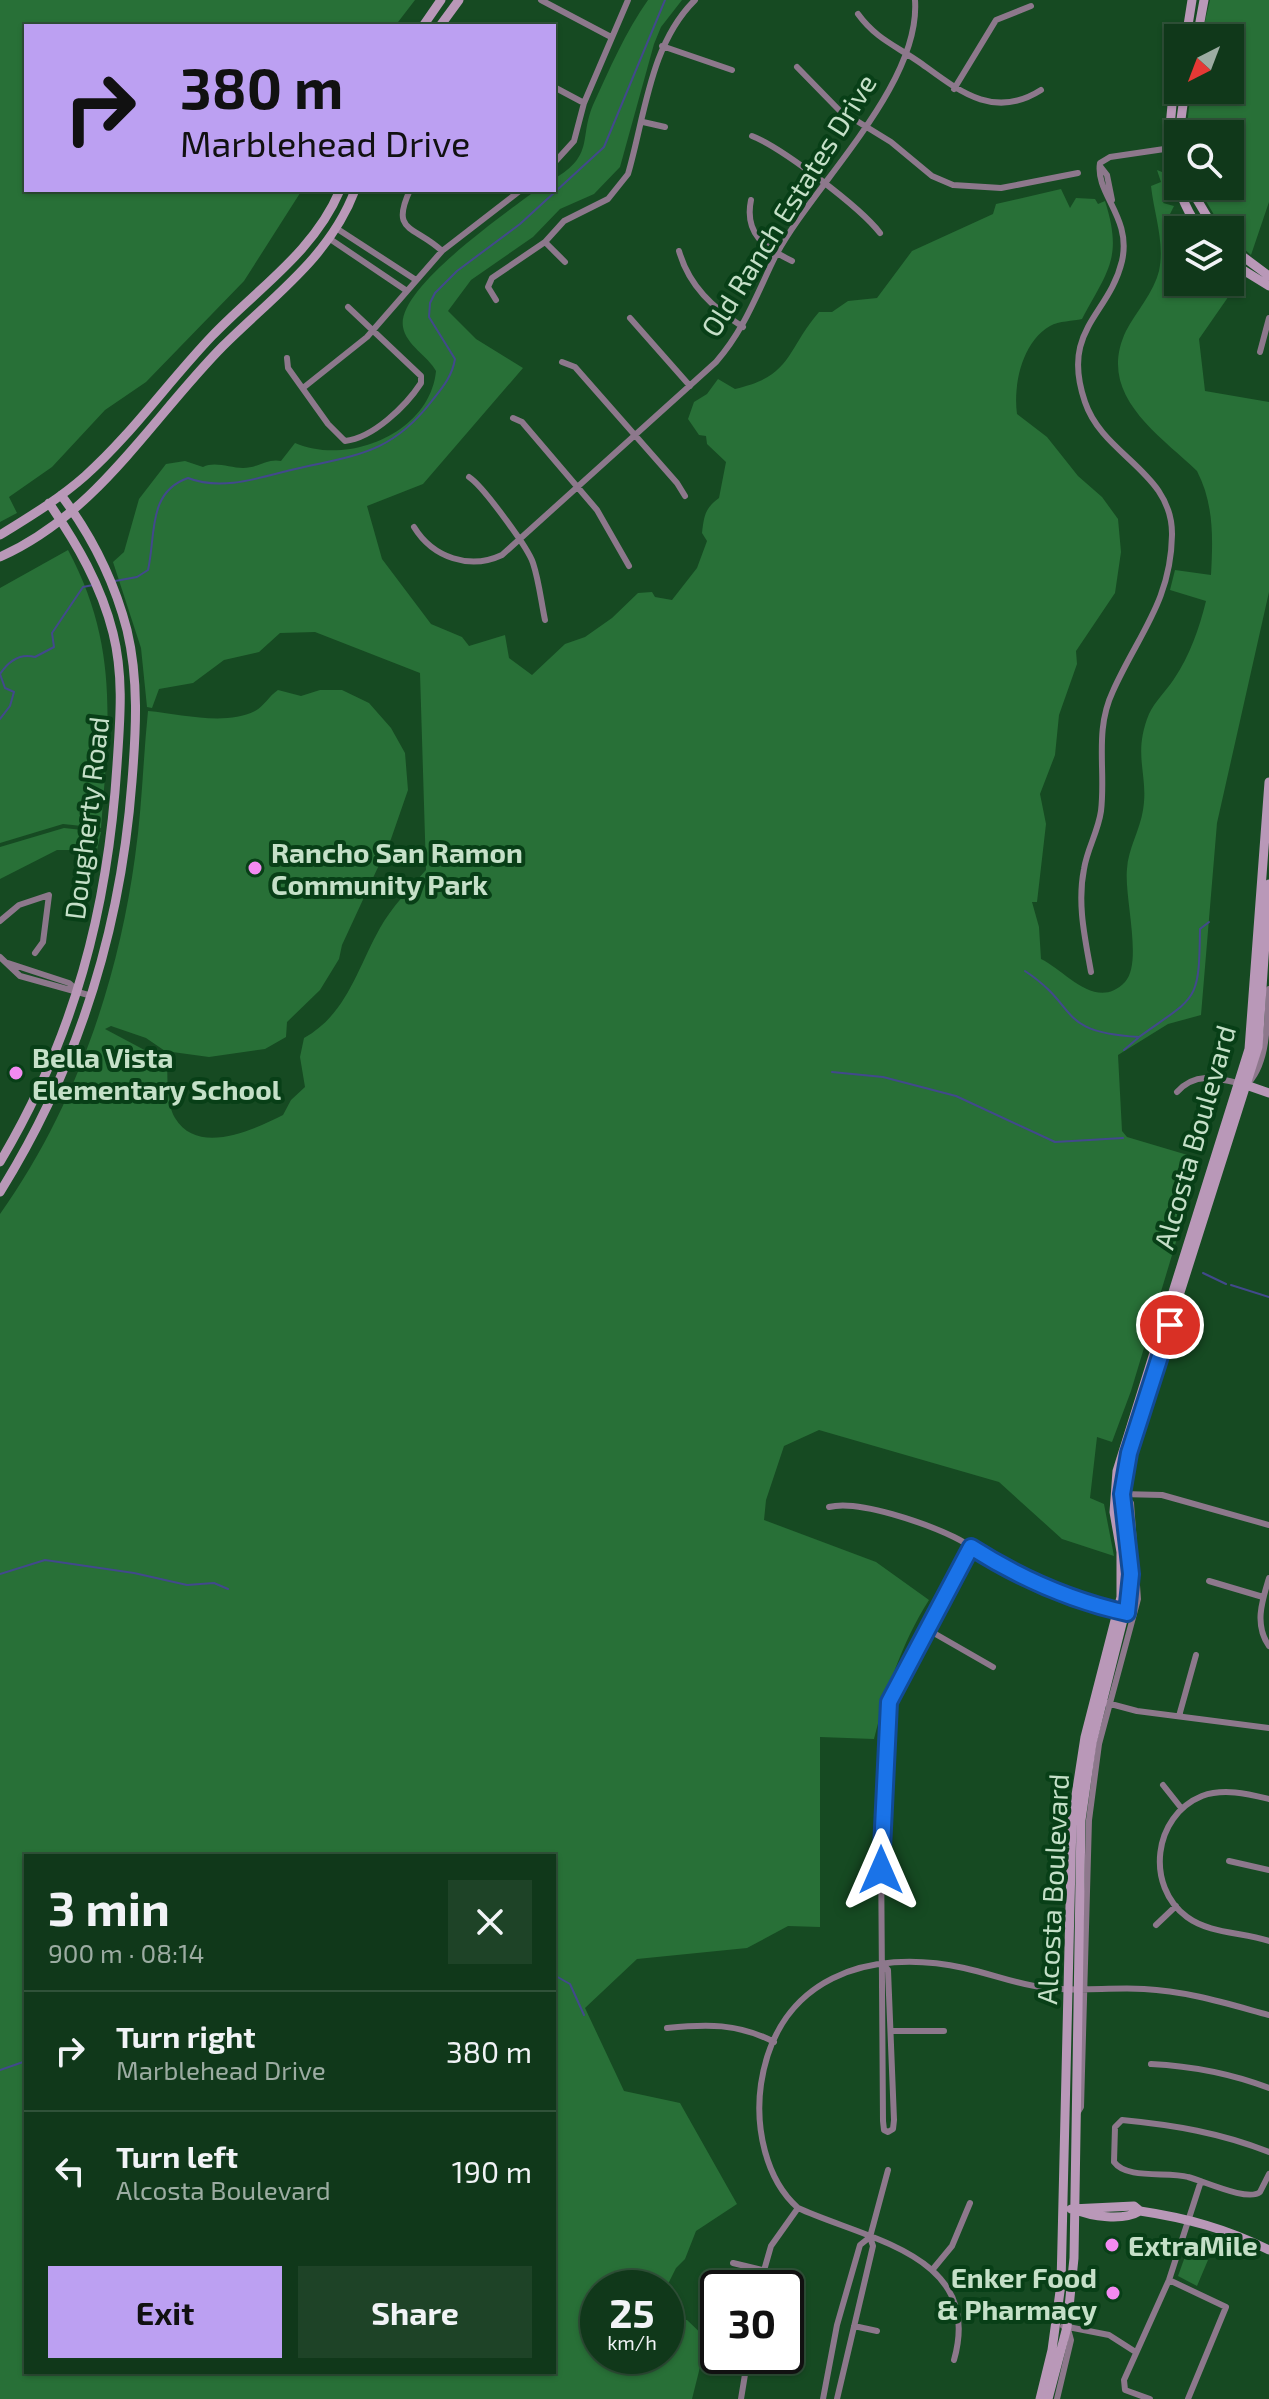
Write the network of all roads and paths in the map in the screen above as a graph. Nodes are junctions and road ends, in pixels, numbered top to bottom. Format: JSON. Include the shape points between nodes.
{"nodes":[{"id":1,"x":441,"y":0,"type":"edge"},
{"id":2,"x":459,"y":0,"type":"edge"},
{"id":3,"x":541,"y":0,"type":"edge"},
{"id":4,"x":628,"y":0,"type":"edge"},
{"id":5,"x":695,"y":0,"type":"edge"},
{"id":6,"x":915,"y":0,"type":"edge"},
{"id":7,"x":1192,"y":0,"type":"edge"},
{"id":8,"x":1204,"y":0,"type":"edge"},
{"id":9,"x":1031,"y":6,"type":"dead end"},
{"id":10,"x":858,"y":14,"type":"dead end"},
{"id":11,"x":424,"y":24,"type":"edge"},
{"id":12,"x":441,"y":24,"type":"edge"},
{"id":13,"x":1188,"y":24,"type":"edge"},
{"id":14,"x":1200,"y":24,"type":"edge"},
{"id":15,"x":611,"y":37,"type":"junction"},
{"id":16,"x":662,"y":46,"type":"junction"},
{"id":17,"x":906,"y":55,"type":"junction"},
{"id":18,"x":797,"y":67,"type":"dead end"},
{"id":19,"x":732,"y":70,"type":"dead end"},
{"id":20,"x":556,"y":88,"type":"edge"},
{"id":21,"x":954,"y":89,"type":"junction"},
{"id":22,"x":1041,"y":90,"type":"dead end"},
{"id":23,"x":584,"y":103,"type":"junction"},
{"id":24,"x":643,"y":122,"type":"junction"},
{"id":25,"x":665,"y":127,"type":"dead end"},
{"id":26,"x":866,"y":127,"type":"junction"},
{"id":27,"x":752,"y":136,"type":"dead end"},
{"id":28,"x":1164,"y":149,"type":"edge"},
{"id":29,"x":556,"y":161,"type":"edge"},
{"id":30,"x":1078,"y":173,"type":"dead end"},
{"id":31,"x":825,"y":186,"type":"junction"},
{"id":32,"x":339,"y":192,"type":"edge"},
{"id":33,"x":354,"y":192,"type":"edge"},
{"id":34,"x":409,"y":192,"type":"edge"},
{"id":35,"x":518,"y":192,"type":"edge"},
{"id":36,"x":751,"y":200,"type":"dead end"},
{"id":37,"x":336,"y":228,"type":"junction"},
{"id":38,"x":880,"y":233,"type":"dead end"},
{"id":39,"x":330,"y":239,"type":"junction"},
{"id":40,"x":545,"y":242,"type":"junction"},
{"id":41,"x":442,"y":251,"type":"junction"},
{"id":42,"x":679,"y":251,"type":"dead end"},
{"id":43,"x":777,"y":254,"type":"junction"},
{"id":44,"x":1244,"y":257,"type":"edge"},
{"id":45,"x":792,"y":261,"type":"dead end"},
{"id":46,"x":565,"y":262,"type":"dead end"},
{"id":47,"x":1244,"y":271,"type":"edge"},
{"id":48,"x":1269,"y":276,"type":"edge"},
{"id":49,"x":416,"y":280,"type":"junction"},
{"id":50,"x":1269,"y":286,"type":"edge"},
{"id":51,"x":407,"y":291,"type":"junction"},
{"id":52,"x":496,"y":300,"type":"dead end"},
{"id":53,"x":348,"y":307,"type":"dead end"},
{"id":54,"x":630,"y":318,"type":"dead end"},
{"id":55,"x":1269,"y":318,"type":"edge"},
{"id":56,"x":743,"y":327,"type":"junction"},
{"id":57,"x":374,"y":330,"type":"junction"},
{"id":58,"x":1260,"y":352,"type":"dead end"},
{"id":59,"x":287,"y":358,"type":"dead end"},
{"id":60,"x":562,"y":362,"type":"dead end"},
{"id":61,"x":690,"y":386,"type":"junction"},
{"id":62,"x":303,"y":388,"type":"junction"},
{"id":63,"x":513,"y":418,"type":"dead end"},
{"id":64,"x":635,"y":434,"type":"junction"},
{"id":65,"x":469,"y":477,"type":"dead end"},
{"id":66,"x":578,"y":487,"type":"junction"},
{"id":67,"x":61,"y":495,"type":"junction"},
{"id":68,"x":685,"y":496,"type":"dead end"},
{"id":69,"x":49,"y":503,"type":"junction"},
{"id":70,"x":73,"y":512,"type":"junction"},
{"id":71,"x":61,"y":521,"type":"junction"},
{"id":72,"x":414,"y":527,"type":"dead end"},
{"id":73,"x":0,"y":535,"type":"edge"},
{"id":74,"x":518,"y":540,"type":"junction"},
{"id":75,"x":0,"y":557,"type":"edge"},
{"id":76,"x":629,"y":566,"type":"dead end"},
{"id":77,"x":545,"y":620,"type":"dead end"},
{"id":78,"x":1269,"y":782,"type":"edge"},
{"id":79,"x":1269,"y":884,"type":"edge"},
{"id":80,"x":0,"y":921,"type":"edge"},
{"id":81,"x":35,"y":953,"type":"dead end"},
{"id":82,"x":0,"y":957,"type":"edge"},
{"id":83,"x":1091,"y":972,"type":"dead end"},
{"id":84,"x":1269,"y":989,"type":"edge"},
{"id":85,"x":78,"y":991,"type":"junction"},
{"id":86,"x":92,"y":996,"type":"junction"},
{"id":87,"x":1242,"y":1084,"type":"junction"},
{"id":88,"x":1177,"y":1092,"type":"dead end"},
{"id":89,"x":1269,"y":1093,"type":"edge"},
{"id":90,"x":0,"y":1162,"type":"edge"},
{"id":91,"x":0,"y":1192,"type":"edge"},
{"id":92,"x":1118,"y":1494,"type":"junction"},
{"id":93,"x":829,"y":1507,"type":"dead end"},
{"id":94,"x":1269,"y":1525,"type":"edge"},
{"id":95,"x":971,"y":1547,"type":"junction"},
{"id":96,"x":1269,"y":1578,"type":"edge"},
{"id":97,"x":1209,"y":1581,"type":"dead end"},
{"id":98,"x":1263,"y":1597,"type":"junction"},
{"id":99,"x":1122,"y":1612,"type":"junction"},
{"id":100,"x":925,"y":1628,"type":"junction"},
{"id":101,"x":1269,"y":1646,"type":"edge"},
{"id":102,"x":1196,"y":1655,"type":"dead end"},
{"id":103,"x":993,"y":1667,"type":"dead end"},
{"id":104,"x":1102,"y":1702,"type":"junction"},
{"id":105,"x":1179,"y":1716,"type":"junction"},
{"id":106,"x":1269,"y":1728,"type":"edge"},
{"id":107,"x":1163,"y":1785,"type":"dead end"},
{"id":108,"x":1269,"y":1799,"type":"edge"},
{"id":109,"x":1182,"y":1809,"type":"junction"},
{"id":110,"x":1229,"y":1861,"type":"dead end"},
{"id":111,"x":1269,"y":1870,"type":"edge"},
{"id":112,"x":1176,"y":1906,"type":"junction"},
{"id":113,"x":1156,"y":1925,"type":"dead end"},
{"id":114,"x":1269,"y":1941,"type":"edge"},
{"id":115,"x":883,"y":1964,"type":"junction"},
{"id":116,"x":1077,"y":1989,"type":"junction"},
{"id":117,"x":1269,"y":2015,"type":"edge"},
{"id":118,"x":667,"y":2028,"type":"dead end"},
{"id":119,"x":892,"y":2031,"type":"junction"},
{"id":120,"x":944,"y":2031,"type":"dead end"},
{"id":121,"x":882,"y":2032,"type":"junction"},
{"id":122,"x":774,"y":2042,"type":"junction"},
{"id":123,"x":1151,"y":2064,"type":"dead end"},
{"id":124,"x":882,"y":2076,"type":"junction"},
{"id":125,"x":893,"y":2076,"type":"junction"},
{"id":126,"x":1269,"y":2088,"type":"edge"},
{"id":127,"x":1269,"y":2152,"type":"edge"},
{"id":128,"x":888,"y":2170,"type":"dead end"},
{"id":129,"x":1269,"y":2174,"type":"edge"},
{"id":130,"x":1201,"y":2181,"type":"junction"},
{"id":131,"x":970,"y":2203,"type":"dead end"},
{"id":132,"x":798,"y":2208,"type":"junction"},
{"id":133,"x":1069,"y":2209,"type":"junction"},
{"id":134,"x":1190,"y":2218,"type":"junction"},
{"id":135,"x":870,"y":2237,"type":"junction"},
{"id":136,"x":1269,"y":2250,"type":"edge"},
{"id":137,"x":733,"y":2263,"type":"dead end"},
{"id":138,"x":933,"y":2269,"type":"junction"},
{"id":139,"x":762,"y":2270,"type":"joint"},
{"id":140,"x":1169,"y":2280,"type":"junction"},
{"id":141,"x":1056,"y":2325,"type":"junction"},
{"id":142,"x":854,"y":2326,"type":"junction"},
{"id":143,"x":1067,"y":2327,"type":"junction"},
{"id":144,"x":877,"y":2331,"type":"dead end"},
{"id":145,"x":1134,"y":2351,"type":"junction"},
{"id":146,"x":954,"y":2360,"type":"dead end"},
{"id":147,"x":745,"y":2374,"type":"edge"},
{"id":148,"x":741,"y":2399,"type":"edge"},
{"id":149,"x":823,"y":2399,"type":"edge"},
{"id":150,"x":837,"y":2399,"type":"edge"},
{"id":151,"x":1040,"y":2399,"type":"edge"},
{"id":152,"x":1048,"y":2399,"type":"edge"},
{"id":153,"x":1057,"y":2399,"type":"edge"},
{"id":154,"x":1150,"y":2399,"type":"edge"},
{"id":155,"x":1188,"y":2399,"type":"edge"}],
"edges":[{"from":1,"to":11,"type":"main road"},
{"from":2,"to":12,"type":"main road"},
{"from":3,"to":15,"type":"street"},
{"from":4,"to":15,"type":"street"},
{"from":5,"to":16,"type":"street"},
{"from":6,"to":17,"type":"street","name":"Old Ranch Estates Drive","via":[[915,31]]},
{"from":7,"to":13,"type":"main road"},
{"from":8,"to":14,"type":"main road"},
{"from":9,"to":21,"type":"street","via":[[996,20]]},
{"from":10,"to":17,"type":"street"},
{"from":15,"to":23,"type":"street"},
{"from":16,"to":19,"type":"street"},
{"from":16,"to":24,"type":"street"},
{"from":17,"to":21,"type":"street"},
{"from":17,"to":26,"type":"street","name":"Old Ranch Estates Drive"},
{"from":18,"to":26,"type":"street","via":[[839,110]]},
{"from":20,"to":23,"type":"street"},
{"from":21,"to":22,"type":"street","via":[[975,100],[996,102],[1029,98]]},
{"from":23,"to":29,"type":"street","via":[[574,141]]},
{"from":24,"to":25,"type":"street"},
{"from":24,"to":40,"type":"street","via":[[620,189],[564,221]]},
{"from":26,"to":30,"type":"street","via":[[932,176],[953,185],[1001,188]]},
{"from":26,"to":31,"type":"street","name":"Old Ranch Estates Drive"},
{"from":27,"to":31,"type":"street"},
{"from":28,"to":83,"type":"street","via":[[1110,157],[1100,166],[1123,234],[1121,261],[1084,332],[1079,356],[1089,412],[1163,494],[1172,530],[1158,609],[1112,692],[1102,727],[1101,811],[1081,894]]},
{"from":31,"to":38,"type":"street"},
{"from":31,"to":43,"type":"street","name":"Old Ranch Estates Drive"},
{"from":32,"to":67,"type":"main road","via":[[302,250],[213,335],[105,457]]},
{"from":33,"to":37,"type":"main road"},
{"from":34,"to":41,"type":"street","via":[[400,212],[403,221]]},
{"from":35,"to":41,"type":"street"},
{"from":36,"to":43,"type":"street","via":[[754,234]]},
{"from":37,"to":39,"type":"main road"},
{"from":37,"to":49,"type":"street"},
{"from":39,"to":51,"type":"street"},
{"from":39,"to":70,"type":"main road"},
{"from":40,"to":46,"type":"street"},
{"from":40,"to":52,"type":"street","via":[[492,278],[488,287]]},
{"from":41,"to":49,"type":"street"},
{"from":42,"to":56,"type":"street","via":[[706,300]]},
{"from":43,"to":45,"type":"street"},
{"from":43,"to":56,"type":"street","name":"Old Ranch Estates Drive"},
{"from":44,"to":48,"type":"main road"},
{"from":47,"to":50,"type":"main road"},
{"from":49,"to":51,"type":"street"},
{"from":51,"to":57,"type":"street"},
{"from":53,"to":57,"type":"street"},
{"from":54,"to":61,"type":"street"},
{"from":55,"to":58,"type":"street"},
{"from":56,"to":61,"type":"street","name":"Old Ranch Estates Drive"},
{"from":57,"to":62,"type":"street"},
{"from":57,"to":62,"type":"street","via":[[421,376],[416,391],[383,422],[345,441]]},
{"from":59,"to":62,"type":"street"},
{"from":60,"to":64,"type":"street","via":[[575,367]]},
{"from":61,"to":64,"type":"street","name":"Old Ranch Estates Drive"},
{"from":63,"to":66,"type":"street"},
{"from":64,"to":66,"type":"street","name":"Old Ranch Estates Drive"},
{"from":64,"to":68,"type":"street"},
{"from":65,"to":74,"type":"street","via":[[493,500]]},
{"from":66,"to":74,"type":"street","name":"Old Ranch Estates Drive"},
{"from":66,"to":76,"type":"street"},
{"from":67,"to":69,"type":"main road"},
{"from":67,"to":70,"type":"main road","name":"Dougherty Road"},
{"from":69,"to":71,"type":"main road","name":"Dougherty Road"},
{"from":69,"to":73,"type":"main road"},
{"from":70,"to":71,"type":"main road"},
{"from":70,"to":86,"type":"main road","name":"Dougherty Road","via":[[112,582],[128,633],[136,712],[129,823],[114,917]]},
{"from":71,"to":75,"type":"main road"},
{"from":71,"to":85,"type":"main road","name":"Dougherty Road","via":[[103,600],[114,636],[122,710],[103,899]]},
{"from":72,"to":74,"type":"street","name":"Old Ranch Estates Drive","via":[[447,556],[475,564],[502,555]]},
{"from":74,"to":77,"type":"street","via":[[534,565]]},
{"from":78,"to":87,"type":"main road","name":"Alcosta Boulevard"},
{"from":79,"to":87,"type":"main road","name":"Alcosta Boulevard","via":[[1258,1047]]},
{"from":80,"to":81,"type":"street","via":[[19,905],[49,895],[43,942]]},
{"from":82,"to":85,"type":"street"},
{"from":84,"to":87,"type":"street","name":"Alcosta Boulevard","via":[[1261,1061],[1255,1078]]},
{"from":85,"to":86,"type":"street"},
{"from":85,"to":90,"type":"main road","name":"Dougherty Road","via":[[36,1096]]},
{"from":86,"to":91,"type":"main road","name":"Dougherty Road","via":[[42,1120]]},
{"from":87,"to":88,"type":"street","via":[[1206,1076]]},
{"from":87,"to":89,"type":"main road"},
{"from":87,"to":92,"type":"main road","name":"Alcosta Boulevard"},
{"from":92,"to":94,"type":"street","via":[[1162,1495]]},
{"from":92,"to":99,"type":"main road","name":"Alcosta Boulevard","via":[[1131,1574]]},
{"from":92,"to":104,"type":"street","name":"Alcosta Boulevard","via":[[1131,1503],[1138,1599]]},
{"from":93,"to":95,"type":"street","via":[[919,1522]]},
{"from":95,"to":99,"type":"street","via":[[1006,1569]]},
{"from":95,"to":100,"type":"street"},
{"from":96,"to":98,"type":"street"},
{"from":97,"to":98,"type":"street"},
{"from":98,"to":101,"type":"street","via":[[1259,1616]]},
{"from":99,"to":104,"type":"main road","name":"Alcosta Boulevard"},
{"from":100,"to":103,"type":"street"},
{"from":100,"to":115,"type":"street","via":[[889,1702],[886,1724]]},
{"from":102,"to":105,"type":"street"},
{"from":104,"to":105,"type":"street"},
{"from":104,"to":116,"type":"main road","name":"Alcosta Boulevard","via":[[1081,1820]]},
{"from":105,"to":106,"type":"street"},
{"from":107,"to":109,"type":"street"},
{"from":108,"to":109,"type":"street","via":[[1217,1792]]},
{"from":109,"to":112,"type":"street","via":[[1167,1827],[1159,1857],[1165,1891]]},
{"from":110,"to":111,"type":"street"},
{"from":112,"to":113,"type":"street"},
{"from":112,"to":114,"type":"street","via":[[1206,1927]]},
{"from":115,"to":116,"type":"street","via":[[944,1965],[1035,1987]]},
{"from":115,"to":119,"type":"street","via":[[888,1970]]},
{"from":115,"to":121,"type":"street"},
{"from":115,"to":122,"type":"street","via":[[849,1969],[824,1982],[794,2010]]},
{"from":116,"to":117,"type":"street","via":[[1194,1994]]},
{"from":116,"to":133,"type":"main road","name":"Alcosta Boulevard"},
{"from":116,"to":133,"type":"main road","name":"Alcosta Boulevard"},
{"from":118,"to":122,"type":"street","via":[[728,2026]]},
{"from":119,"to":120,"type":"street"},
{"from":119,"to":121,"type":"street"},
{"from":119,"to":125,"type":"street"},
{"from":121,"to":124,"type":"street"},
{"from":122,"to":132,"type":"street","via":[[760,2089],[761,2131],[773,2174]]},
{"from":123,"to":126,"type":"street"},
{"from":124,"to":125,"type":"street"},
{"from":124,"to":125,"type":"street","via":[[883,2126],[888,2132],[893,2129]]},
{"from":127,"to":130,"type":"street","via":[[1170,2124],[1122,2120],[1115,2127],[1117,2167]]},
{"from":128,"to":135,"type":"street"},
{"from":129,"to":130,"type":"street","via":[[1255,2196]]},
{"from":130,"to":134,"type":"street"},
{"from":131,"to":138,"type":"street","via":[[952,2246]]},
{"from":132,"to":135,"type":"street"},
{"from":132,"to":139,"type":"street","via":[[771,2246]]},
{"from":133,"to":134,"type":"main road"},
{"from":133,"to":141,"type":"main road","name":"Alcosta Boulevard"},
{"from":133,"to":143,"type":"main road","name":"Alcosta Boulevard"},
{"from":134,"to":136,"type":"main road"},
{"from":134,"to":140,"type":"street"},
{"from":135,"to":138,"type":"street"},
{"from":135,"to":142,"type":"street","via":[[873,2246]]},
{"from":135,"to":149,"type":"street","via":[[860,2245]]},
{"from":137,"to":139,"type":"street"},
{"from":138,"to":146,"type":"street","via":[[953,2301],[960,2327]]},
{"from":140,"to":145,"type":"street"},
{"from":140,"to":155,"type":"street","via":[[1226,2307]]},
{"from":141,"to":143,"type":"street"},
{"from":141,"to":151,"type":"main road","name":"Alcosta Boulevard"},
{"from":142,"to":144,"type":"street"},
{"from":142,"to":150,"type":"street"},
{"from":143,"to":145,"type":"street","via":[[1109,2335]]},
{"from":143,"to":152,"type":"main road","name":"Alcosta Boulevard"},
{"from":143,"to":153,"type":"street","name":"Alcosta Boulevard","via":[[1071,2340]]},
{"from":145,"to":154,"type":"street","via":[[1125,2390]]},
{"from":147,"to":148,"type":"street"}]}
